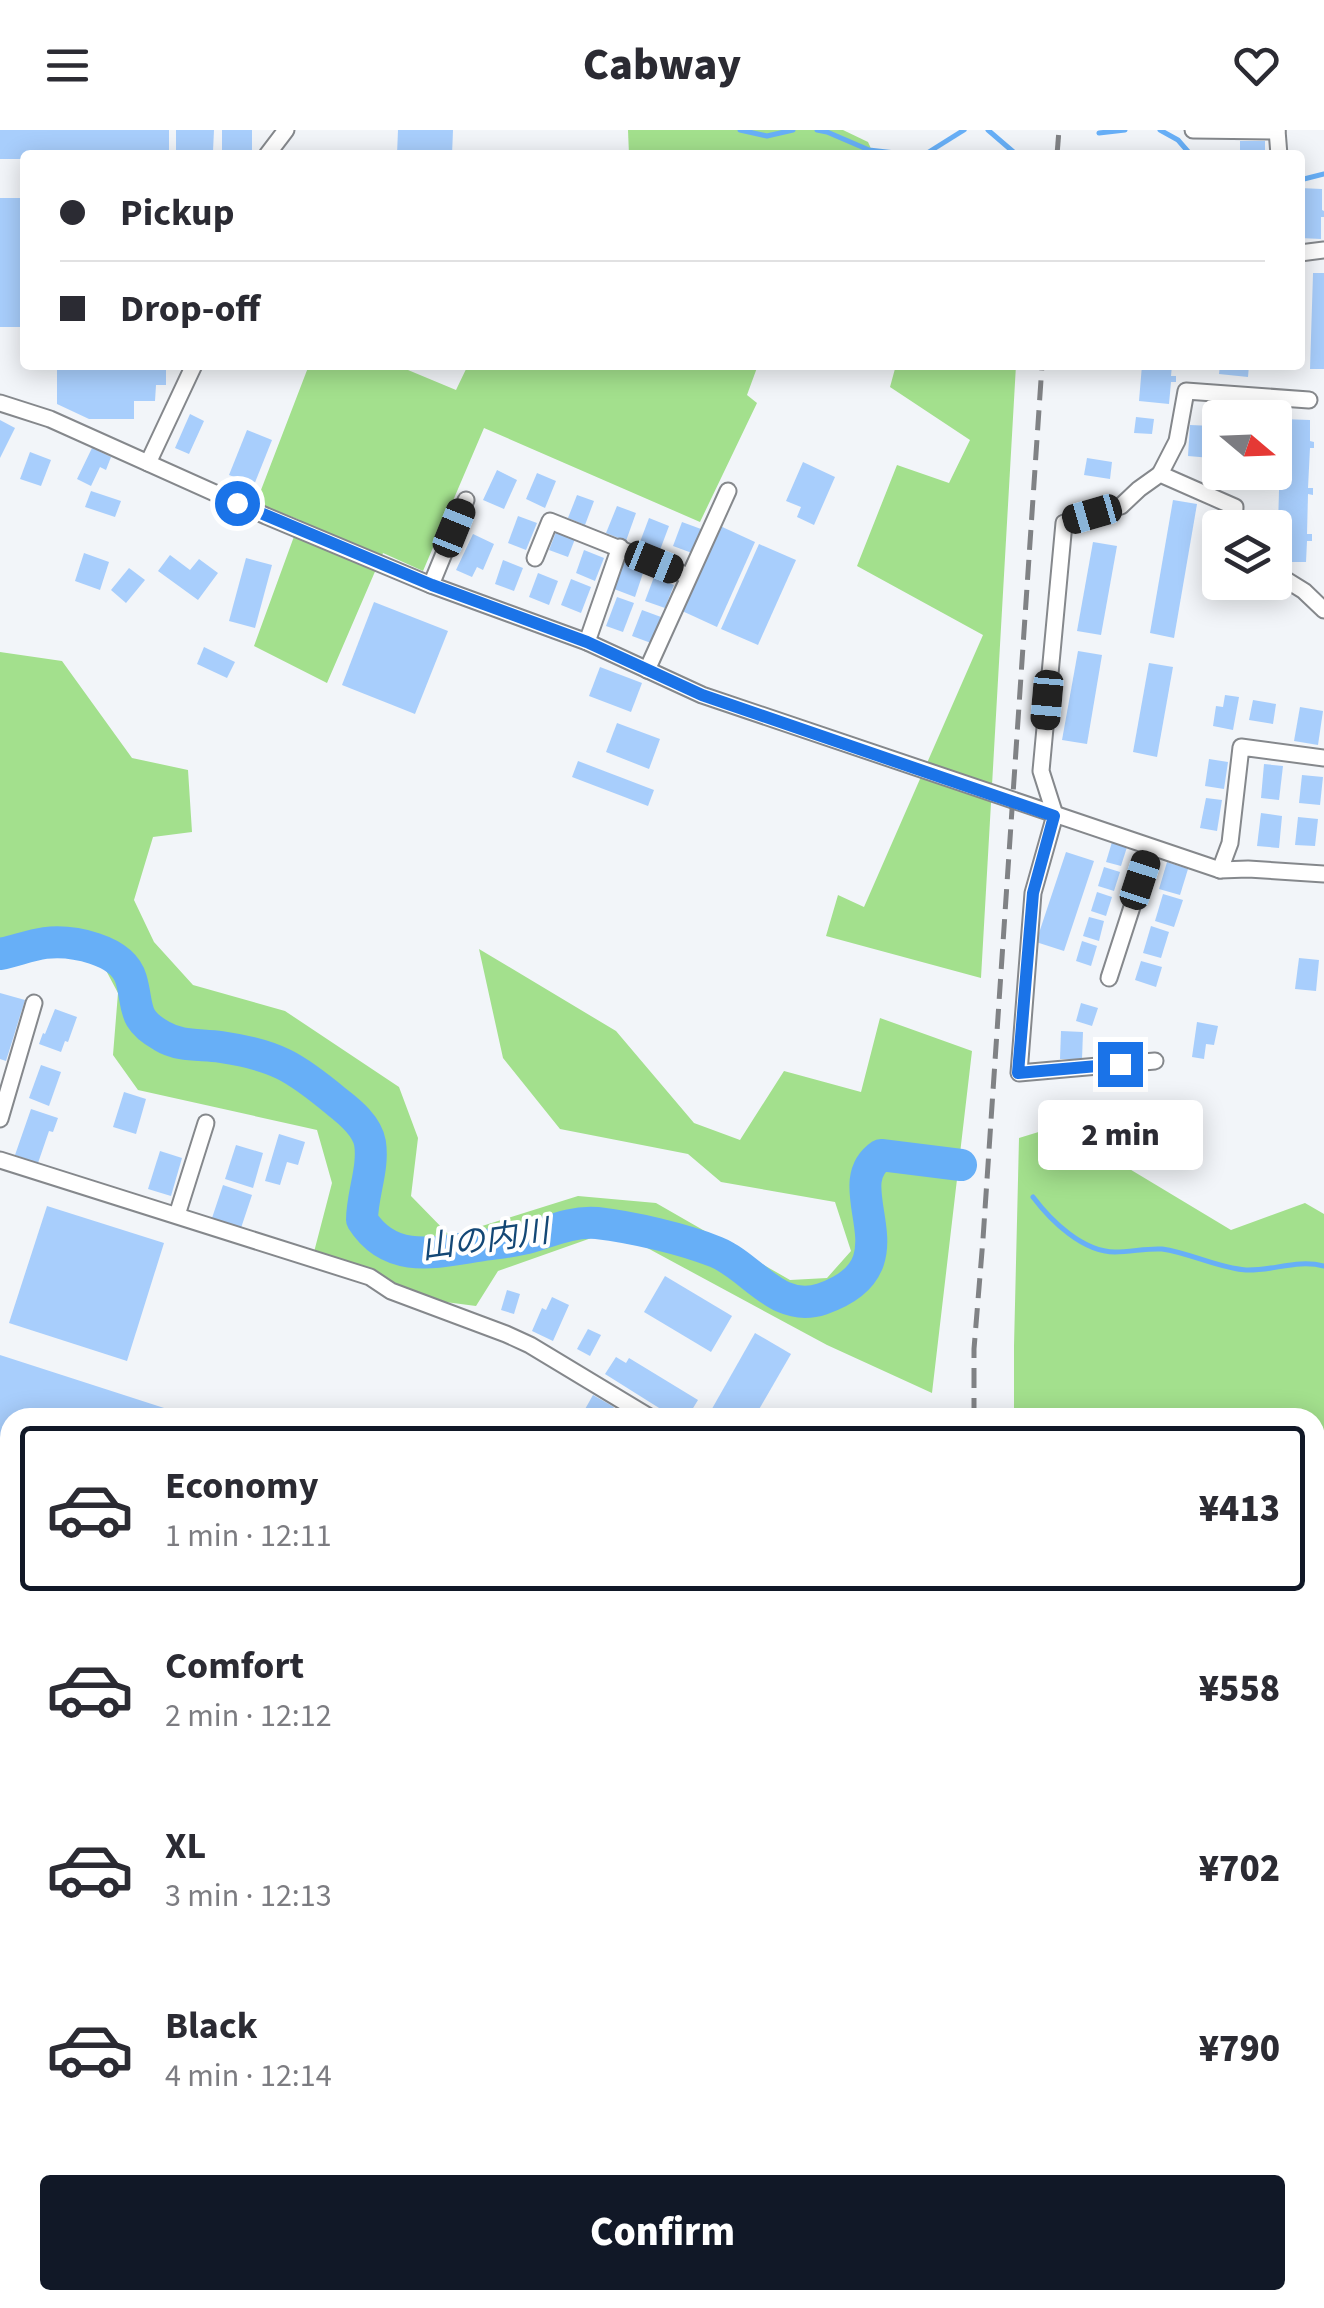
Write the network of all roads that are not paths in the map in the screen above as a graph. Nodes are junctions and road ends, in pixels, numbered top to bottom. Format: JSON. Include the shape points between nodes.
{"nodes":[{"id":1,"x":286,"y":130,"type":"edge"},
{"id":2,"x":1194,"y":130,"type":"edge"},
{"id":3,"x":1278,"y":130,"type":"edge"},
{"id":4,"x":270,"y":150,"type":"edge"},
{"id":5,"x":192,"y":370,"type":"edge"},
{"id":6,"x":1309,"y":400,"type":"dead end"},
{"id":7,"x":0,"y":403,"type":"edge"},
{"id":8,"x":148,"y":463,"type":"junction"},
{"id":9,"x":1160,"y":474,"type":"junction"},
{"id":10,"x":728,"y":491,"type":"dead end"},
{"id":11,"x":466,"y":500,"type":"dead end"},
{"id":12,"x":1235,"y":510,"type":"edge"},
{"id":13,"x":620,"y":547,"type":"junction"},
{"id":14,"x":535,"y":558,"type":"dead end"},
{"id":15,"x":688,"y":576,"type":"junction"},
{"id":16,"x":1292,"y":584,"type":"edge"},
{"id":17,"x":432,"y":585,"type":"junction"},
{"id":18,"x":1324,"y":610,"type":"edge"},
{"id":19,"x":587,"y":642,"type":"junction"},
{"id":20,"x":648,"y":670,"type":"junction"},
{"id":21,"x":1324,"y":758,"type":"edge"},
{"id":22,"x":1054,"y":816,"type":"junction"},
{"id":23,"x":1151,"y":848,"type":"junction"},
{"id":24,"x":1220,"y":870,"type":"junction"},
{"id":25,"x":1324,"y":874,"type":"edge"},
{"id":26,"x":1109,"y":978,"type":"dead end"},
{"id":27,"x":34,"y":1003,"type":"dead end"},
{"id":28,"x":1154,"y":1062,"type":"dead end"},
{"id":29,"x":0,"y":1119,"type":"edge"},
{"id":30,"x":206,"y":1123,"type":"dead end"},
{"id":31,"x":0,"y":1160,"type":"edge"},
{"id":32,"x":177,"y":1215,"type":"junction"},
{"id":33,"x":632,"y":1408,"type":"edge"}],
"edges":[{"from":1,"to":4,"type":"street"},
{"from":2,"to":3,"type":"street"},
{"from":5,"to":8,"type":"street"},
{"from":6,"to":9,"type":"street","via":[[1186,391],[1178,441]]},
{"from":7,"to":8,"type":"street"},
{"from":8,"to":17,"type":"street"},
{"from":9,"to":12,"type":"street"},
{"from":9,"to":22,"type":"street","via":[[1120,506],[1064,523],[1041,771]]},
{"from":10,"to":15,"type":"street"},
{"from":11,"to":17,"type":"street"},
{"from":13,"to":14,"type":"street","via":[[550,521]]},
{"from":13,"to":15,"type":"street"},
{"from":13,"to":19,"type":"street"},
{"from":15,"to":20,"type":"street"},
{"from":16,"to":18,"type":"street"},
{"from":17,"to":19,"type":"street"},
{"from":19,"to":20,"type":"street"},
{"from":20,"to":22,"type":"street","via":[[702,695]]},
{"from":21,"to":24,"type":"street","via":[[1241,747],[1230,843]]},
{"from":22,"to":23,"type":"street"},
{"from":22,"to":28,"type":"street","via":[[1033,893],[1018,1073]]},
{"from":23,"to":24,"type":"street"},
{"from":23,"to":26,"type":"street"},
{"from":24,"to":25,"type":"street"},
{"from":27,"to":29,"type":"street"},
{"from":30,"to":32,"type":"street"},
{"from":31,"to":32,"type":"street"},
{"from":32,"to":33,"type":"street","via":[[370,1277],[530,1344]]}]}
